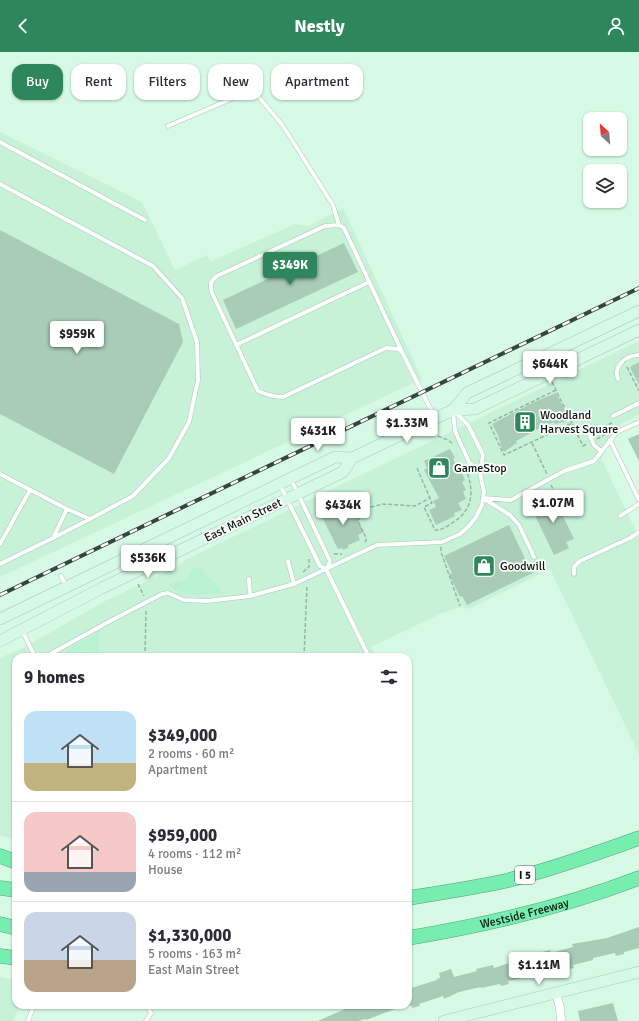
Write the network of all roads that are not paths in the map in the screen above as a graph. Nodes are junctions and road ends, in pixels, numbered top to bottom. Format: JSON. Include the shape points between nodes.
{"nodes":[{"id":1,"x":168,"y":126,"type":"dead end"},
{"id":2,"x":0,"y":142,"type":"edge"},
{"id":3,"x":0,"y":184,"type":"edge"},
{"id":4,"x":145,"y":220,"type":"dead end"},
{"id":5,"x":339,"y":225,"type":"junction"},
{"id":6,"x":369,"y":282,"type":"junction"},
{"id":7,"x":639,"y":311,"type":"edge"},
{"id":8,"x":639,"y":330,"type":"edge"},
{"id":9,"x":236,"y":345,"type":"junction"},
{"id":10,"x":402,"y":352,"type":"junction"},
{"id":11,"x":639,"y":355,"type":"edge"},
{"id":12,"x":618,"y":379,"type":"dead end"},
{"id":13,"x":639,"y":403,"type":"edge"},
{"id":14,"x":453,"y":410,"type":"junction"},
{"id":15,"x":612,"y":416,"type":"dead end"},
{"id":16,"x":435,"y":418,"type":"junction"},
{"id":17,"x":639,"y":422,"type":"edge"},
{"id":18,"x":587,"y":430,"type":"dead end"},
{"id":19,"x":610,"y":440,"type":"junction"},
{"id":20,"x":601,"y":451,"type":"junction"},
{"id":21,"x":352,"y":458,"type":"junction"},
{"id":22,"x":480,"y":473,"type":"junction"},
{"id":23,"x":1,"y":476,"type":"edge"},
{"id":24,"x":290,"y":478,"type":"junction"},
{"id":25,"x":280,"y":484,"type":"junction"},
{"id":26,"x":30,"y":490,"type":"junction"},
{"id":27,"x":298,"y":494,"type":"junction"},
{"id":28,"x":483,"y":498,"type":"junction"},
{"id":29,"x":287,"y":499,"type":"junction"},
{"id":30,"x":639,"y":500,"type":"edge"},
{"id":31,"x":639,"y":504,"type":"edge"},
{"id":32,"x":67,"y":509,"type":"junction"},
{"id":33,"x":620,"y":516,"type":"dead end"},
{"id":34,"x":90,"y":519,"type":"junction"},
{"id":35,"x":639,"y":532,"type":"edge"},
{"id":36,"x":53,"y":538,"type":"junction"},
{"id":37,"x":0,"y":544,"type":"edge"},
{"id":38,"x":534,"y":557,"type":"dead end"},
{"id":39,"x":288,"y":560,"type":"dead end"},
{"id":40,"x":0,"y":564,"type":"edge"},
{"id":41,"x":326,"y":569,"type":"junction"},
{"id":42,"x":574,"y":574,"type":"dead end"},
{"id":43,"x":61,"y":576,"type":"dead end"},
{"id":44,"x":249,"y":579,"type":"dead end"},
{"id":45,"x":294,"y":584,"type":"junction"},
{"id":46,"x":66,"y":586,"type":"junction"},
{"id":47,"x":250,"y":596,"type":"junction"},
{"id":48,"x":0,"y":619,"type":"edge"},
{"id":49,"x":22,"y":630,"type":"junction"},
{"id":50,"x":0,"y":641,"type":"edge"},
{"id":51,"x":33,"y":653,"type":"edge"},
{"id":52,"x":52,"y":653,"type":"edge"},
{"id":53,"x":367,"y":653,"type":"edge"},
{"id":54,"x":639,"y":838,"type":"edge"},
{"id":55,"x":0,"y":856,"type":"edge"},
{"id":56,"x":12,"y":860,"type":"edge"},
{"id":57,"x":639,"y":878,"type":"edge"},
{"id":58,"x":0,"y":888,"type":"edge"},
{"id":59,"x":12,"y":890,"type":"edge"},
{"id":60,"x":412,"y":897,"type":"edge"},
{"id":61,"x":0,"y":924,"type":"edge"},
{"id":62,"x":12,"y":927,"type":"edge"},
{"id":63,"x":412,"y":937,"type":"edge"},
{"id":64,"x":0,"y":956,"type":"edge"},
{"id":65,"x":12,"y":958,"type":"edge"},
{"id":66,"x":639,"y":972,"type":"edge"},
{"id":67,"x":556,"y":993,"type":"junction"},
{"id":68,"x":32,"y":1009,"type":"edge"},
{"id":69,"x":150,"y":1009,"type":"edge"},
{"id":70,"x":28,"y":1021,"type":"edge"},
{"id":71,"x":146,"y":1021,"type":"edge"},
{"id":72,"x":444,"y":1021,"type":"edge"},
{"id":73,"x":561,"y":1021,"type":"edge"}],
"edges":[{"from":1,"to":5,"type":"lane","via":[[245,93],[258,96],[282,126],[333,205]]},
{"from":2,"to":4,"type":"lane"},
{"from":3,"to":34,"type":"lane","via":[[153,266],[182,298],[197,342],[198,380],[189,422],[169,458],[133,496]]},
{"from":5,"to":6,"type":"lane","via":[[344,228]]},
{"from":5,"to":9,"type":"lane","via":[[326,226],[212,280],[212,293]]},
{"from":6,"to":9,"type":"lane"},
{"from":6,"to":10,"type":"lane"},
{"from":7,"to":14,"type":"main road","name":"East Main Street","via":[[467,393]]},
{"from":8,"to":14,"type":"main road","name":"East Main Street","via":[[474,409]]},
{"from":9,"to":10,"type":"lane","via":[[258,391],[274,397],[283,397],[386,348],[399,349]]},
{"from":10,"to":16,"type":"lane"},
{"from":11,"to":12,"type":"lane","via":[[632,356],[618,365]]},
{"from":13,"to":15,"type":"lane"},
{"from":14,"to":16,"type":"main road","name":"East Main Street"},
{"from":14,"to":22,"type":"lane","via":[[455,431],[469,462]]},
{"from":14,"to":22,"type":"lane","via":[[468,425],[483,455]]},
{"from":16,"to":21,"type":"main road","name":"East Main Street"},
{"from":17,"to":19,"type":"lane","via":[[617,432]]},
{"from":18,"to":20,"type":"lane"},
{"from":19,"to":20,"type":"lane"},
{"from":19,"to":30,"type":"lane"},
{"from":20,"to":28,"type":"lane","via":[[594,461],[564,471],[511,500]]},
{"from":21,"to":24,"type":"main road","name":"East Main Street","via":[[335,457]]},
{"from":21,"to":27,"type":"main road","name":"East Main Street","via":[[342,472]]},
{"from":22,"to":28,"type":"lane"},
{"from":23,"to":26,"type":"lane"},
{"from":24,"to":25,"type":"main road","name":"East Main Street"},
{"from":24,"to":27,"type":"lane"},
{"from":25,"to":29,"type":"lane"},
{"from":25,"to":46,"type":"main road","name":"East Main Street"},
{"from":26,"to":32,"type":"lane"},
{"from":26,"to":37,"type":"lane"},
{"from":27,"to":29,"type":"main road","name":"East Main Street"},
{"from":27,"to":41,"type":"lane","via":[[330,561]]},
{"from":28,"to":38,"type":"lane","via":[[510,515],[519,525]]},
{"from":28,"to":41,"type":"lane","via":[[476,517],[460,534],[441,542],[377,545]]},
{"from":29,"to":41,"type":"lane","via":[[320,566]]},
{"from":29,"to":49,"type":"main road","name":"East Main Street","via":[[102,588]]},
{"from":31,"to":33,"type":"lane"},
{"from":32,"to":34,"type":"lane"},
{"from":32,"to":36,"type":"lane"},
{"from":34,"to":36,"type":"lane"},
{"from":35,"to":42,"type":"lane","via":[[580,561],[574,567]]},
{"from":36,"to":40,"type":"lane"},
{"from":39,"to":45,"type":"lane"},
{"from":41,"to":45,"type":"lane"},
{"from":41,"to":53,"type":"lane"},
{"from":43,"to":46,"type":"lane"},
{"from":44,"to":47,"type":"lane"},
{"from":45,"to":47,"type":"lane"},
{"from":46,"to":48,"type":"main road","name":"East Main Street"},
{"from":47,"to":52,"type":"lane","via":[[207,601],[184,600],[162,594]]},
{"from":49,"to":50,"type":"main road","name":"East Main Street"},
{"from":49,"to":51,"type":"lane"},
{"from":54,"to":60,"type":"highway","number":"I 5","via":[[506,880]]},
{"from":55,"to":56,"type":"highway"},
{"from":57,"to":63,"type":"highway","name":"Westside Freeway","via":[[524,915]]},
{"from":58,"to":59,"type":"highway"},
{"from":61,"to":62,"type":"highway"},
{"from":64,"to":65,"type":"highway"},
{"from":66,"to":67,"type":"main road"},
{"from":67,"to":72,"type":"main road"},
{"from":67,"to":73,"type":"street"},
{"from":68,"to":70,"type":"lane"},
{"from":69,"to":71,"type":"lane","via":[[151,1013]]}]}
